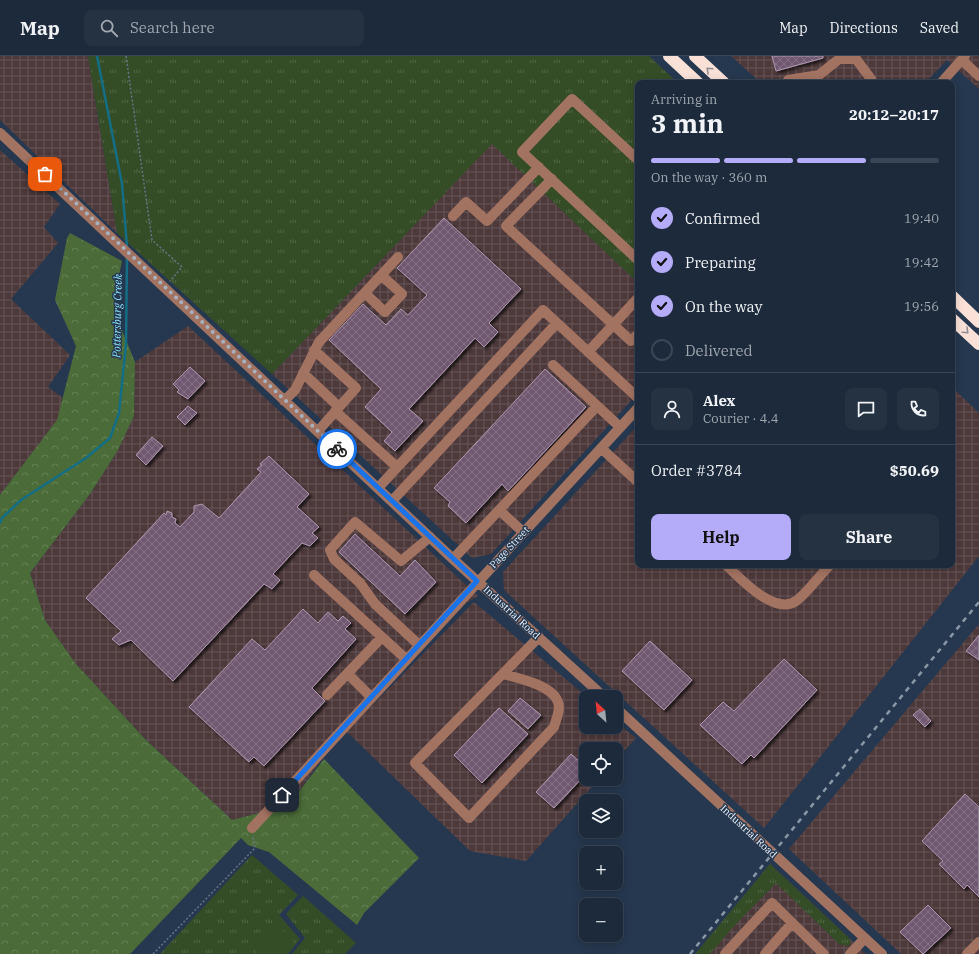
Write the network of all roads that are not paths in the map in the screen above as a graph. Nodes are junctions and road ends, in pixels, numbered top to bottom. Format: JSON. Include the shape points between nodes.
{"nodes":[{"id":1,"x":669,"y":56,"type":"edge"},
{"id":2,"x":695,"y":56,"type":"edge"},
{"id":3,"x":963,"y":58,"type":"edge"},
{"id":4,"x":979,"y":76,"type":"edge"},
{"id":5,"x":695,"y":80,"type":"edge"},
{"id":6,"x":721,"y":80,"type":"edge"},
{"id":7,"x":788,"y":80,"type":"edge"},
{"id":8,"x":871,"y":80,"type":"edge"},
{"id":9,"x":944,"y":80,"type":"edge"},
{"id":10,"x":0,"y":133,"type":"edge"},
{"id":11,"x":635,"y":157,"type":"edge"},
{"id":12,"x":539,"y":167,"type":"junction"},
{"id":13,"x":552,"y":179,"type":"junction"},
{"id":14,"x":454,"y":216,"type":"dead end"},
{"id":15,"x":398,"y":257,"type":"dead end"},
{"id":16,"x":635,"y":257,"type":"edge"},
{"id":17,"x":381,"y":275,"type":"junction"},
{"id":18,"x":365,"y":293,"type":"junction"},
{"id":19,"x":955,"y":299,"type":"edge"},
{"id":20,"x":635,"y":301,"type":"edge"},
{"id":21,"x":955,"y":322,"type":"edge"},
{"id":22,"x":979,"y":322,"type":"edge"},
{"id":23,"x":557,"y":323,"type":"junction"},
{"id":24,"x":613,"y":324,"type":"junction"},
{"id":25,"x":635,"y":338,"type":"edge"},
{"id":26,"x":979,"y":344,"type":"edge"},
{"id":27,"x":314,"y":350,"type":"junction"},
{"id":28,"x":588,"y":352,"type":"junction"},
{"id":29,"x":553,"y":365,"type":"dead end"},
{"id":30,"x":303,"y":373,"type":"junction"},
{"id":31,"x":635,"y":395,"type":"edge"},
{"id":32,"x":284,"y":401,"type":"junction"},
{"id":33,"x":597,"y":406,"type":"junction"},
{"id":34,"x":337,"y":409,"type":"junction"},
{"id":35,"x":635,"y":411,"type":"edge"},
{"id":36,"x":620,"y":427,"type":"junction"},
{"id":37,"x":318,"y":431,"type":"junction"},
{"id":38,"x":601,"y":448,"type":"junction"},
{"id":39,"x":397,"y":467,"type":"junction"},
{"id":40,"x":635,"y":479,"type":"edge"},
{"id":41,"x":378,"y":488,"type":"junction"},
{"id":42,"x":392,"y":502,"type":"junction"},
{"id":43,"x":499,"y":510,"type":"junction"},
{"id":44,"x":523,"y":532,"type":"junction"},
{"id":45,"x":430,"y":537,"type":"junction"},
{"id":46,"x":453,"y":559,"type":"junction"},
{"id":47,"x":729,"y":568,"type":"edge"},
{"id":48,"x":827,"y":568,"type":"edge"},
{"id":49,"x":314,"y":576,"type":"dead end"},
{"id":50,"x":477,"y":581,"type":"junction"},
{"id":51,"x":382,"y":637,"type":"junction"},
{"id":52,"x":539,"y":638,"type":"junction"},
{"id":53,"x":419,"y":645,"type":"junction"},
{"id":54,"x":406,"y":659,"type":"junction"},
{"id":55,"x":348,"y":674,"type":"junction"},
{"id":56,"x":503,"y":674,"type":"junction"},
{"id":57,"x":596,"y":690,"type":"edge"},
{"id":58,"x":327,"y":695,"type":"dead end"},
{"id":59,"x":371,"y":697,"type":"junction"},
{"id":60,"x":623,"y":714,"type":"edge"},
{"id":61,"x":252,"y":828,"type":"road end"},
{"id":62,"x":792,"y":923,"type":"junction"},
{"id":63,"x":865,"y":938,"type":"junction"},
{"id":64,"x":979,"y":942,"type":"edge"},
{"id":65,"x":725,"y":954,"type":"edge"},
{"id":66,"x":764,"y":954,"type":"edge"},
{"id":67,"x":824,"y":954,"type":"edge"},
{"id":68,"x":850,"y":954,"type":"edge"},
{"id":69,"x":882,"y":954,"type":"edge"},
{"id":70,"x":967,"y":954,"type":"edge"}],
"edges":[{"from":1,"to":5,"type":"highway"},
{"from":6,"to":2,"type":"highway","one_way":true},
{"from":3,"to":4,"type":"street"},
{"from":3,"to":9,"type":"street"},
{"from":7,"to":8,"type":"street","via":[[819,75],[839,59],[856,59]]},
{"from":10,"to":32,"type":"street","name":"Industrial Road"},
{"from":11,"to":12,"type":"street","via":[[572,99],[522,152]]},
{"from":12,"to":13,"type":"street"},
{"from":12,"to":14,"type":"street","via":[[487,221],[466,202]]},
{"from":13,"to":16,"type":"street"},
{"from":13,"to":24,"type":"street","via":[[506,226]]},
{"from":15,"to":17,"type":"street"},
{"from":17,"to":18,"type":"street"},
{"from":17,"to":18,"type":"street","via":[[402,294],[385,312]]},
{"from":18,"to":27,"type":"street"},
{"from":19,"to":22,"type":"highway"},
{"from":20,"to":24,"type":"street"},
{"from":21,"to":26,"type":"highway","one_way":true},
{"from":23,"to":28,"type":"street"},
{"from":23,"to":39,"type":"street","via":[[543,310]]},
{"from":23,"to":42,"type":"street"},
{"from":24,"to":25,"type":"street","via":[[632,341]]},
{"from":24,"to":28,"type":"street"},
{"from":27,"to":30,"type":"street"},
{"from":27,"to":34,"type":"street","via":[[356,388]]},
{"from":28,"to":31,"type":"street"},
{"from":29,"to":33,"type":"street"},
{"from":30,"to":32,"type":"street","via":[[295,390]]},
{"from":30,"to":34,"type":"street"},
{"from":32,"to":37,"type":"street","name":"Industrial Road"},
{"from":33,"to":36,"type":"street"},
{"from":33,"to":43,"type":"street"},
{"from":34,"to":37,"type":"street"},
{"from":34,"to":39,"type":"street"},
{"from":35,"to":36,"type":"street","name":"Page Street"},
{"from":36,"to":38,"type":"street","name":"Page Street"},
{"from":37,"to":41,"type":"street","name":"Industrial Road"},
{"from":38,"to":40,"type":"street"},
{"from":38,"to":44,"type":"street","name":"Page Street"},
{"from":39,"to":41,"type":"street"},
{"from":41,"to":42,"type":"street","name":"Industrial Road"},
{"from":42,"to":45,"type":"street","name":"Industrial Road"},
{"from":43,"to":44,"type":"street"},
{"from":43,"to":46,"type":"street"},
{"from":44,"to":50,"type":"street","name":"Page Street"},
{"from":45,"to":46,"type":"street","name":"Industrial Road"},
{"from":45,"to":53,"type":"street","via":[[401,561],[355,522],[330,550],[334,559],[360,583],[375,604]]},
{"from":46,"to":50,"type":"street","name":"Industrial Road"},
{"from":47,"to":48,"type":"street","via":[[756,593],[780,604],[795,602]]},
{"from":49,"to":51,"type":"street"},
{"from":50,"to":52,"type":"street","name":"Industrial Road"},
{"from":50,"to":53,"type":"street","name":"Page Street"},
{"from":51,"to":54,"type":"street"},
{"from":51,"to":55,"type":"street"},
{"from":52,"to":56,"type":"street"},
{"from":52,"to":57,"type":"street","name":"Industrial Road"},
{"from":53,"to":54,"type":"street","name":"Page Street"},
{"from":54,"to":59,"type":"street","name":"Page Street"},
{"from":55,"to":58,"type":"street"},
{"from":55,"to":59,"type":"street"},
{"from":56,"to":56,"type":"street","via":[[415,763],[469,818],[554,727],[559,710],[558,701],[550,691]]},
{"from":59,"to":61,"type":"street","name":"Page Street"},
{"from":60,"to":63,"type":"street","name":"Industrial Road"},
{"from":62,"to":65,"type":"street","via":[[772,903]]},
{"from":62,"to":66,"type":"street"},
{"from":62,"to":67,"type":"street"},
{"from":63,"to":68,"type":"street"},
{"from":63,"to":69,"type":"street","name":"Industrial Road"},
{"from":64,"to":70,"type":"street"}]}
